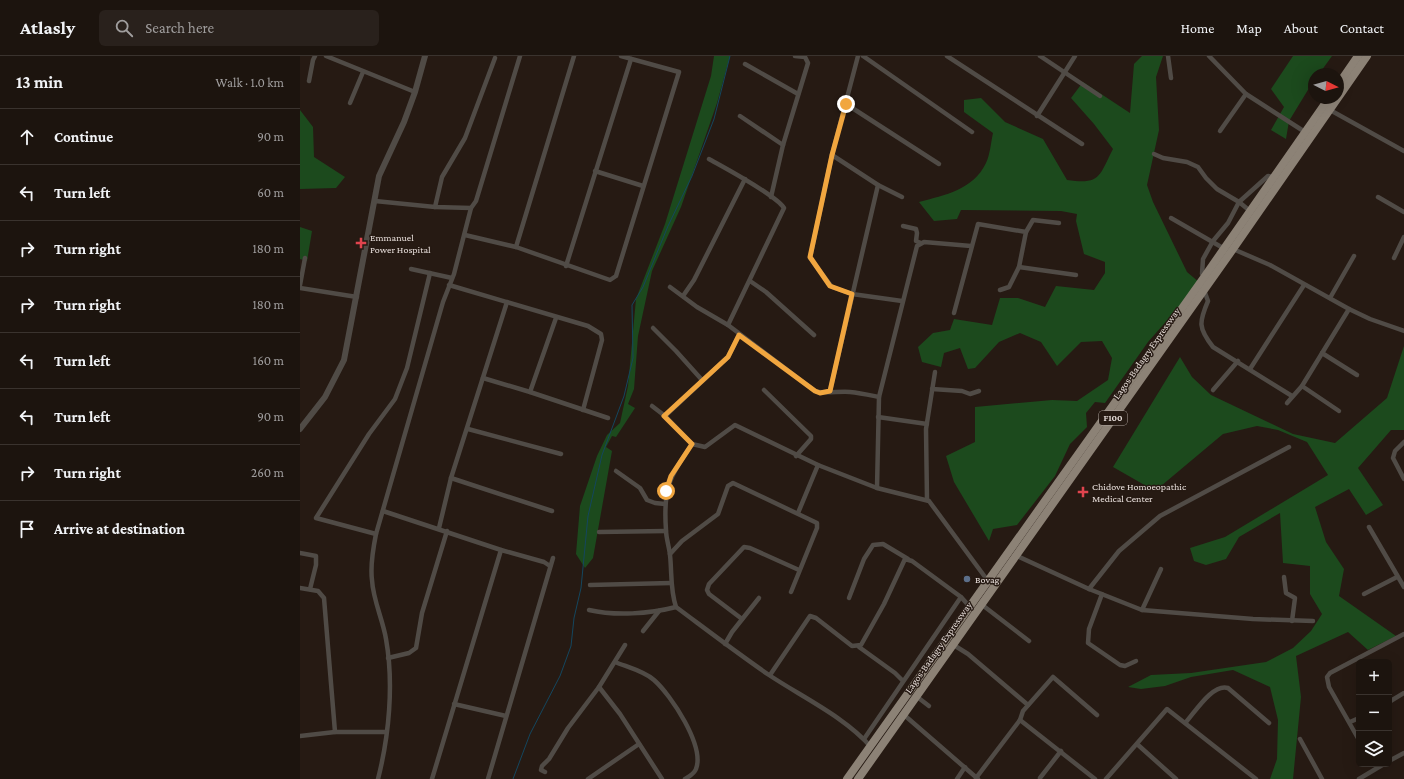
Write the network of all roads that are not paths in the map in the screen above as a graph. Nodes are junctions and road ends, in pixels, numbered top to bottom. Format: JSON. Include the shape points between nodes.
{"nodes":[{"id":1,"x":315,"y":56,"type":"edge"},
{"id":2,"x":326,"y":56,"type":"edge"},
{"id":3,"x":425,"y":56,"type":"edge"},
{"id":4,"x":520,"y":56,"type":"edge"},
{"id":5,"x":574,"y":56,"type":"edge"},
{"id":6,"x":621,"y":56,"type":"edge"},
{"id":7,"x":795,"y":56,"type":"edge"},
{"id":8,"x":858,"y":56,"type":"edge"},
{"id":9,"x":863,"y":56,"type":"edge"},
{"id":10,"x":947,"y":56,"type":"edge"},
{"id":11,"x":1040,"y":56,"type":"edge"},
{"id":12,"x":1075,"y":56,"type":"edge"},
{"id":13,"x":1168,"y":56,"type":"edge"},
{"id":14,"x":1209,"y":56,"type":"edge"},
{"id":15,"x":1358,"y":56,"type":"edge"},
{"id":16,"x":1367,"y":56,"type":"edge"},
{"id":17,"x":495,"y":58,"type":"dead end"},
{"id":18,"x":631,"y":59,"type":"junction"},
{"id":19,"x":745,"y":64,"type":"dead end"},
{"id":20,"x":363,"y":72,"type":"junction"},
{"id":21,"x":1065,"y":72,"type":"junction"},
{"id":22,"x":1344,"y":76,"type":"edge"},
{"id":23,"x":1171,"y":78,"type":"dead end"},
{"id":24,"x":309,"y":81,"type":"dead end"},
{"id":25,"x":415,"y":92,"type":"junction"},
{"id":26,"x":798,"y":94,"type":"junction"},
{"id":27,"x":1246,"y":94,"type":"junction"},
{"id":28,"x":1100,"y":96,"type":"dead end"},
{"id":29,"x":350,"y":103,"type":"dead end"},
{"id":30,"x":846,"y":104,"type":"junction"},
{"id":31,"x":1325,"y":104,"type":"edge"},
{"id":32,"x":1330,"y":110,"type":"junction"},
{"id":33,"x":740,"y":116,"type":"dead end"},
{"id":34,"x":1037,"y":116,"type":"junction"},
{"id":35,"x":1220,"y":131,"type":"dead end"},
{"id":36,"x":972,"y":132,"type":"dead end"},
{"id":37,"x":1305,"y":132,"type":"junction"},
{"id":38,"x":1082,"y":144,"type":"dead end"},
{"id":39,"x":783,"y":145,"type":"junction"},
{"id":40,"x":1404,"y":151,"type":"edge"},
{"id":41,"x":1154,"y":154,"type":"dead end"},
{"id":42,"x":832,"y":155,"type":"junction"},
{"id":43,"x":709,"y":159,"type":"dead end"},
{"id":44,"x":939,"y":164,"type":"dead end"},
{"id":45,"x":595,"y":171,"type":"junction"},
{"id":46,"x":1274,"y":177,"type":"junction"},
{"id":47,"x":745,"y":179,"type":"junction"},
{"id":48,"x":878,"y":185,"type":"junction"},
{"id":49,"x":643,"y":186,"type":"junction"},
{"id":50,"x":771,"y":197,"type":"junction"},
{"id":51,"x":902,"y":197,"type":"dead end"},
{"id":52,"x":1378,"y":197,"type":"dead end"},
{"id":53,"x":376,"y":201,"type":"junction"},
{"id":54,"x":1239,"y":202,"type":"junction"},
{"id":55,"x":435,"y":207,"type":"junction"},
{"id":56,"x":471,"y":208,"type":"junction"},
{"id":57,"x":1250,"y":211,"type":"junction"},
{"id":58,"x":1404,"y":212,"type":"edge"},
{"id":59,"x":1170,"y":218,"type":"dead end"},
{"id":60,"x":1059,"y":223,"type":"dead end"},
{"id":61,"x":903,"y":226,"type":"dead end"},
{"id":62,"x":1026,"y":232,"type":"junction"},
{"id":63,"x":465,"y":235,"type":"junction"},
{"id":64,"x":1404,"y":237,"type":"edge"},
{"id":65,"x":1213,"y":241,"type":"junction"},
{"id":66,"x":921,"y":242,"type":"junction"},
{"id":67,"x":971,"y":246,"type":"junction"},
{"id":68,"x":516,"y":247,"type":"junction"},
{"id":69,"x":1223,"y":248,"type":"junction"},
{"id":70,"x":1233,"y":249,"type":"junction"},
{"id":71,"x":1354,"y":256,"type":"dead end"},
{"id":72,"x":304,"y":258,"type":"dead end"},
{"id":73,"x":1394,"y":258,"type":"dead end"},
{"id":74,"x":566,"y":266,"type":"junction"},
{"id":75,"x":1019,"y":267,"type":"junction"},
{"id":76,"x":411,"y":269,"type":"dead end"},
{"id":77,"x":430,"y":273,"type":"junction"},
{"id":78,"x":1076,"y":275,"type":"dead end"},
{"id":79,"x":1205,"y":276,"type":"junction"},
{"id":80,"x":452,"y":278,"type":"junction"},
{"id":81,"x":750,"y":281,"type":"junction"},
{"id":82,"x":300,"y":285,"type":"edge"},
{"id":83,"x":449,"y":285,"type":"junction"},
{"id":84,"x":1304,"y":285,"type":"junction"},
{"id":85,"x":670,"y":287,"type":"dead end"},
{"id":86,"x":300,"y":288,"type":"edge"},
{"id":87,"x":1000,"y":290,"type":"dead end"},
{"id":88,"x":1204,"y":290,"type":"junction"},
{"id":89,"x":852,"y":294,"type":"junction"},
{"id":90,"x":683,"y":296,"type":"junction"},
{"id":91,"x":357,"y":297,"type":"junction"},
{"id":92,"x":1330,"y":298,"type":"junction"},
{"id":93,"x":902,"y":301,"type":"junction"},
{"id":94,"x":507,"y":302,"type":"junction"},
{"id":95,"x":1349,"y":309,"type":"junction"},
{"id":96,"x":954,"y":313,"type":"dead end"},
{"id":97,"x":556,"y":318,"type":"junction"},
{"id":98,"x":728,"y":325,"type":"junction"},
{"id":99,"x":653,"y":328,"type":"dead end"},
{"id":100,"x":1404,"y":331,"type":"edge"},
{"id":101,"x":739,"y":335,"type":"junction"},
{"id":102,"x":814,"y":335,"type":"dead end"},
{"id":103,"x":1322,"y":353,"type":"junction"},
{"id":104,"x":1238,"y":361,"type":"junction"},
{"id":105,"x":1250,"y":369,"type":"junction"},
{"id":106,"x":935,"y":372,"type":"dead end"},
{"id":107,"x":1357,"y":375,"type":"dead end"},
{"id":108,"x":483,"y":378,"type":"junction"},
{"id":109,"x":702,"y":380,"type":"junction"},
{"id":110,"x":1302,"y":386,"type":"junction"},
{"id":111,"x":932,"y":389,"type":"junction"},
{"id":112,"x":764,"y":390,"type":"dead end"},
{"id":113,"x":1213,"y":390,"type":"dead end"},
{"id":114,"x":830,"y":391,"type":"junction"},
{"id":115,"x":979,"y":391,"type":"dead end"},
{"id":116,"x":530,"y":392,"type":"junction"},
{"id":117,"x":1292,"y":396,"type":"junction"},
{"id":118,"x":879,"y":397,"type":"junction"},
{"id":119,"x":1287,"y":403,"type":"dead end"},
{"id":120,"x":652,"y":406,"type":"dead end"},
{"id":121,"x":583,"y":410,"type":"junction"},
{"id":122,"x":1339,"y":411,"type":"dead end"},
{"id":123,"x":664,"y":416,"type":"junction"},
{"id":124,"x":878,"y":417,"type":"junction"},
{"id":125,"x":608,"y":418,"type":"dead end"},
{"id":126,"x":926,"y":424,"type":"junction"},
{"id":127,"x":300,"y":429,"type":"edge"},
{"id":128,"x":468,"y":429,"type":"junction"},
{"id":129,"x":1404,"y":442,"type":"edge"},
{"id":130,"x":692,"y":444,"type":"junction"},
{"id":131,"x":1289,"y":447,"type":"dead end"},
{"id":132,"x":561,"y":454,"type":"dead end"},
{"id":133,"x":796,"y":456,"type":"junction"},
{"id":134,"x":818,"y":465,"type":"junction"},
{"id":135,"x":616,"y":471,"type":"dead end"},
{"id":136,"x":452,"y":478,"type":"junction"},
{"id":137,"x":1404,"y":479,"type":"edge"},
{"id":138,"x":877,"y":488,"type":"junction"},
{"id":139,"x":927,"y":500,"type":"junction"},
{"id":140,"x":665,"y":504,"type":"junction"},
{"id":141,"x":383,"y":511,"type":"junction"},
{"id":142,"x":552,"y":511,"type":"dead end"},
{"id":143,"x":798,"y":513,"type":"junction"},
{"id":144,"x":1370,"y":527,"type":"dead end"},
{"id":145,"x":439,"y":528,"type":"junction"},
{"id":146,"x":447,"y":531,"type":"junction"},
{"id":147,"x":666,"y":531,"type":"junction"},
{"id":148,"x":599,"y":532,"type":"dead end"},
{"id":149,"x":376,"y":534,"type":"junction"},
{"id":150,"x":501,"y":550,"type":"junction"},
{"id":151,"x":300,"y":553,"type":"edge"},
{"id":152,"x":670,"y":554,"type":"junction"},
{"id":153,"x":1015,"y":555,"type":"junction"},
{"id":154,"x":553,"y":558,"type":"dead end"},
{"id":155,"x":908,"y":559,"type":"junction"},
{"id":156,"x":550,"y":566,"type":"junction"},
{"id":157,"x":1161,"y":569,"type":"dead end"},
{"id":158,"x":799,"y":570,"type":"junction"},
{"id":159,"x":1284,"y":577,"type":"dead end"},
{"id":160,"x":1397,"y":577,"type":"junction"},
{"id":161,"x":988,"y":581,"type":"junction"},
{"id":162,"x":671,"y":583,"type":"junction"},
{"id":163,"x":590,"y":585,"type":"dead end"},
{"id":164,"x":1404,"y":587,"type":"edge"},
{"id":165,"x":300,"y":588,"type":"edge"},
{"id":166,"x":310,"y":589,"type":"junction"},
{"id":167,"x":1090,"y":589,"type":"junction"},
{"id":168,"x":791,"y":592,"type":"dead end"},
{"id":169,"x":1102,"y":594,"type":"junction"},
{"id":170,"x":1364,"y":594,"type":"dead end"},
{"id":171,"x":960,"y":597,"type":"junction"},
{"id":172,"x":759,"y":598,"type":"dead end"},
{"id":173,"x":849,"y":598,"type":"dead end"},
{"id":174,"x":981,"y":604,"type":"junction"},
{"id":175,"x":676,"y":607,"type":"junction"},
{"id":176,"x":970,"y":607,"type":"junction"},
{"id":177,"x":589,"y":610,"type":"dead end"},
{"id":178,"x":1142,"y":610,"type":"junction"},
{"id":179,"x":658,"y":611,"type":"junction"},
{"id":180,"x":742,"y":619,"type":"junction"},
{"id":181,"x":1292,"y":621,"type":"junction"},
{"id":182,"x":1313,"y":621,"type":"dead end"},
{"id":183,"x":643,"y":632,"type":"dead end"},
{"id":184,"x":1404,"y":634,"type":"edge"},
{"id":185,"x":1029,"y":641,"type":"dead end"},
{"id":186,"x":725,"y":644,"type":"junction"},
{"id":187,"x":952,"y":644,"type":"junction"},
{"id":188,"x":625,"y":645,"type":"dead end"},
{"id":189,"x":858,"y":647,"type":"junction"},
{"id":190,"x":388,"y":658,"type":"junction"},
{"id":191,"x":1136,"y":661,"type":"dead end"},
{"id":192,"x":615,"y":662,"type":"junction"},
{"id":193,"x":770,"y":675,"type":"junction"},
{"id":194,"x":903,"y":681,"type":"junction"},
{"id":195,"x":599,"y":687,"type":"junction"},
{"id":196,"x":899,"y":687,"type":"junction"},
{"id":197,"x":1404,"y":693,"type":"edge"},
{"id":198,"x":912,"y":695,"type":"junction"},
{"id":199,"x":1392,"y":700,"type":"edge"},
{"id":200,"x":454,"y":704,"type":"junction"},
{"id":201,"x":1028,"y":705,"type":"junction"},
{"id":202,"x":929,"y":706,"type":"dead end"},
{"id":203,"x":902,"y":714,"type":"junction"},
{"id":204,"x":1097,"y":715,"type":"dead end"},
{"id":205,"x":506,"y":716,"type":"junction"},
{"id":206,"x":1356,"y":719,"type":"edge"},
{"id":207,"x":1020,"y":720,"type":"junction"},
{"id":208,"x":1186,"y":722,"type":"junction"},
{"id":209,"x":1350,"y":722,"type":"junction"},
{"id":210,"x":1269,"y":723,"type":"dead end"},
{"id":211,"x":335,"y":732,"type":"junction"},
{"id":212,"x":386,"y":732,"type":"junction"},
{"id":213,"x":1356,"y":734,"type":"edge"},
{"id":214,"x":300,"y":736,"type":"edge"},
{"id":215,"x":864,"y":739,"type":"junction"},
{"id":216,"x":1300,"y":740,"type":"dead end"},
{"id":217,"x":639,"y":744,"type":"junction"},
{"id":218,"x":1137,"y":744,"type":"junction"},
{"id":219,"x":871,"y":747,"type":"junction"},
{"id":220,"x":1060,"y":751,"type":"junction"},
{"id":221,"x":1404,"y":753,"type":"edge"},
{"id":222,"x":1392,"y":759,"type":"edge"},
{"id":223,"x":965,"y":767,"type":"junction"},
{"id":224,"x":1378,"y":767,"type":"edge"},
{"id":225,"x":1374,"y":769,"type":"joint"},
{"id":226,"x":545,"y":772,"type":"dead end"},
{"id":227,"x":693,"y":777,"type":"edge"},
{"id":228,"x":977,"y":778,"type":"edge"},
{"id":229,"x":1040,"y":778,"type":"edge"},
{"id":230,"x":378,"y":779,"type":"edge"},
{"id":231,"x":432,"y":779,"type":"edge"},
{"id":232,"x":488,"y":779,"type":"edge"},
{"id":233,"x":588,"y":779,"type":"edge"},
{"id":234,"x":662,"y":779,"type":"edge"},
{"id":235,"x":685,"y":779,"type":"edge"},
{"id":236,"x":847,"y":779,"type":"edge"},
{"id":237,"x":858,"y":779,"type":"edge"},
{"id":238,"x":957,"y":779,"type":"edge"},
{"id":239,"x":1095,"y":779,"type":"edge"},
{"id":240,"x":1106,"y":779,"type":"edge"},
{"id":241,"x":1176,"y":779,"type":"edge"},
{"id":242,"x":1256,"y":779,"type":"edge"},
{"id":243,"x":1322,"y":779,"type":"edge"},
{"id":244,"x":1358,"y":779,"type":"edge"}],
"edges":[{"from":1,"to":24,"type":"street"},
{"from":2,"to":20,"type":"street"},
{"from":3,"to":25,"type":"street"},
{"from":4,"to":56,"type":"street","via":[[476,201]]},
{"from":5,"to":68,"type":"street"},
{"from":6,"to":18,"type":"street"},
{"from":7,"to":26,"type":"street","via":[[808,60]]},
{"from":8,"to":30,"type":"street"},
{"from":9,"to":36,"type":"street"},
{"from":10,"to":34,"type":"street"},
{"from":11,"to":21,"type":"street"},
{"from":12,"to":21,"type":"street"},
{"from":13,"to":23,"type":"street"},
{"from":14,"to":27,"type":"street"},
{"from":15,"to":22,"type":"highway"},
{"from":16,"to":32,"type":"highway","name":"Lagos-Badagry Expressway","number":"F100"},
{"from":17,"to":55,"type":"street","via":[[465,138],[442,177]]},
{"from":18,"to":45,"type":"street"},
{"from":18,"to":49,"type":"street","via":[[679,72]]},
{"from":19,"to":26,"type":"street"},
{"from":20,"to":25,"type":"street"},
{"from":20,"to":29,"type":"street"},
{"from":21,"to":28,"type":"street"},
{"from":21,"to":34,"type":"street"},
{"from":25,"to":53,"type":"street","via":[[379,176]]},
{"from":26,"to":39,"type":"street"},
{"from":27,"to":35,"type":"street"},
{"from":27,"to":37,"type":"street"},
{"from":30,"to":42,"type":"street"},
{"from":30,"to":44,"type":"street"},
{"from":31,"to":37,"type":"highway","name":"Lagos-Badagry Expressway","number":"F100"},
{"from":32,"to":40,"type":"street"},
{"from":32,"to":70,"type":"highway","name":"Lagos-Badagry Expressway","number":"F100"},
{"from":33,"to":39,"type":"street"},
{"from":34,"to":38,"type":"street"},
{"from":37,"to":46,"type":"highway","name":"Lagos-Badagry Expressway","number":"F100"},
{"from":39,"to":50,"type":"street"},
{"from":41,"to":54,"type":"street","via":[[1198,166],[1217,189]]},
{"from":42,"to":48,"type":"street"},
{"from":42,"to":89,"type":"street","via":[[810,258],[830,286]]},
{"from":43,"to":47,"type":"street"},
{"from":45,"to":49,"type":"street"},
{"from":45,"to":74,"type":"street"},
{"from":46,"to":54,"type":"street","via":[[1268,176],[1263,179]]},
{"from":46,"to":57,"type":"highway","name":"Lagos-Badagry Expressway","number":"F100"},
{"from":47,"to":50,"type":"street"},
{"from":47,"to":90,"type":"street","via":[[694,280]]},
{"from":48,"to":51,"type":"street"},
{"from":48,"to":89,"type":"street"},
{"from":49,"to":74,"type":"street","via":[[614,279],[610,280]]},
{"from":50,"to":81,"type":"street","via":[[782,206],[783,211]]},
{"from":52,"to":58,"type":"street"},
{"from":53,"to":55,"type":"street"},
{"from":53,"to":91,"type":"street"},
{"from":54,"to":57,"type":"street"},
{"from":54,"to":65,"type":"street","via":[[1228,223]]},
{"from":55,"to":56,"type":"street"},
{"from":56,"to":63,"type":"street"},
{"from":57,"to":69,"type":"highway","name":"Lagos-Badagry Expressway","number":"F100"},
{"from":59,"to":65,"type":"street"},
{"from":60,"to":62,"type":"street","via":[[1033,220]]},
{"from":61,"to":66,"type":"street","via":[[916,229],[916,241]]},
{"from":62,"to":67,"type":"street","via":[[978,224]]},
{"from":62,"to":75,"type":"street"},
{"from":63,"to":68,"type":"street"},
{"from":63,"to":80,"type":"street"},
{"from":64,"to":73,"type":"street"},
{"from":65,"to":69,"type":"street"},
{"from":65,"to":79,"type":"street","via":[[1203,259],[1202,274]]},
{"from":66,"to":67,"type":"street"},
{"from":66,"to":93,"type":"street","via":[[917,246]]},
{"from":67,"to":96,"type":"street"},
{"from":68,"to":74,"type":"street"},
{"from":69,"to":79,"type":"highway","name":"Lagos-Badagry Expressway","number":"F100"},
{"from":70,"to":84,"type":"street","via":[[1270,265]]},
{"from":70,"to":88,"type":"highway","name":"Lagos-Badagry Expressway","number":"F100"},
{"from":71,"to":92,"type":"street"},
{"from":72,"to":82,"type":"street"},
{"from":75,"to":78,"type":"street"},
{"from":75,"to":87,"type":"street","via":[[1009,288]]},
{"from":76,"to":77,"type":"street"},
{"from":77,"to":80,"type":"street"},
{"from":77,"to":149,"type":"street","via":[[407,368],[395,399],[369,434],[316,518]]},
{"from":79,"to":161,"type":"highway","name":"Lagos-Badagry Expressway","number":"F100"},
{"from":80,"to":83,"type":"street"},
{"from":81,"to":98,"type":"street"},
{"from":81,"to":102,"type":"street"},
{"from":83,"to":94,"type":"street"},
{"from":83,"to":141,"type":"street"},
{"from":84,"to":92,"type":"street"},
{"from":84,"to":105,"type":"street"},
{"from":85,"to":90,"type":"street"},
{"from":86,"to":91,"type":"street"},
{"from":88,"to":104,"type":"street","via":[[1208,301],[1201,319],[1202,331],[1213,347]]},
{"from":88,"to":153,"type":"highway","name":"Lagos-Badagry Expressway","number":"F100"},
{"from":89,"to":93,"type":"street"},
{"from":89,"to":114,"type":"street"},
{"from":90,"to":98,"type":"street"},
{"from":91,"to":127,"type":"street","via":[[344,360],[326,397]]},
{"from":92,"to":95,"type":"street"},
{"from":93,"to":118,"type":"street"},
{"from":94,"to":97,"type":"street"},
{"from":94,"to":108,"type":"street"},
{"from":95,"to":100,"type":"street"},
{"from":95,"to":103,"type":"street"},
{"from":97,"to":116,"type":"street"},
{"from":97,"to":121,"type":"street","via":[[588,326],[602,334]]},
{"from":98,"to":101,"type":"street"},
{"from":99,"to":109,"type":"street"},
{"from":101,"to":109,"type":"street","via":[[728,357]]},
{"from":101,"to":114,"type":"street","via":[[815,391]]},
{"from":103,"to":107,"type":"street"},
{"from":103,"to":110,"type":"street"},
{"from":104,"to":105,"type":"street"},
{"from":104,"to":113,"type":"street"},
{"from":105,"to":117,"type":"street"},
{"from":106,"to":111,"type":"street"},
{"from":108,"to":116,"type":"street"},
{"from":108,"to":128,"type":"street"},
{"from":109,"to":123,"type":"street"},
{"from":110,"to":117,"type":"street"},
{"from":110,"to":122,"type":"street"},
{"from":111,"to":115,"type":"street","via":[[970,394]]},
{"from":111,"to":126,"type":"street"},
{"from":112,"to":133,"type":"street","via":[[811,436]]},
{"from":114,"to":118,"type":"street"},
{"from":116,"to":121,"type":"street"},
{"from":117,"to":119,"type":"street"},
{"from":118,"to":124,"type":"street"},
{"from":120,"to":123,"type":"street"},
{"from":121,"to":125,"type":"street"},
{"from":123,"to":130,"type":"street"},
{"from":124,"to":126,"type":"street"},
{"from":124,"to":138,"type":"street"},
{"from":126,"to":139,"type":"street"},
{"from":128,"to":132,"type":"street"},
{"from":128,"to":136,"type":"street"},
{"from":129,"to":137,"type":"street","via":[[1395,451],[1394,458]]},
{"from":130,"to":133,"type":"street","via":[[705,447],[736,425]]},
{"from":130,"to":140,"type":"street","via":[[668,484]]},
{"from":131,"to":167,"type":"street","via":[[1160,516],[1119,551]]},
{"from":133,"to":134,"type":"street"},
{"from":134,"to":138,"type":"street"},
{"from":134,"to":143,"type":"street"},
{"from":135,"to":140,"type":"street","via":[[640,488],[647,500]]},
{"from":136,"to":142,"type":"street"},
{"from":136,"to":145,"type":"street"},
{"from":138,"to":139,"type":"street"},
{"from":139,"to":161,"type":"street"},
{"from":140,"to":147,"type":"street"},
{"from":141,"to":145,"type":"street"},
{"from":141,"to":149,"type":"street"},
{"from":143,"to":152,"type":"street","via":[[732,483],[728,486],[718,514],[677,545]]},
{"from":143,"to":158,"type":"street","via":[[816,522],[817,526]]},
{"from":144,"to":160,"type":"street"},
{"from":145,"to":146,"type":"street"},
{"from":146,"to":150,"type":"street"},
{"from":146,"to":190,"type":"street","via":[[422,613],[416,648],[414,651]]},
{"from":147,"to":148,"type":"street"},
{"from":147,"to":152,"type":"street"},
{"from":149,"to":190,"type":"street","via":[[372,556],[372,581]]},
{"from":150,"to":156,"type":"street"},
{"from":150,"to":200,"type":"street"},
{"from":151,"to":166,"type":"street","via":[[316,556]]},
{"from":152,"to":162,"type":"street"},
{"from":153,"to":167,"type":"street"},
{"from":153,"to":174,"type":"highway","name":"Lagos-Badagry Expressway","number":"F100"},
{"from":154,"to":156,"type":"street"},
{"from":155,"to":171,"type":"street"},
{"from":155,"to":173,"type":"street","via":[[883,544],[873,545],[864,559]]},
{"from":155,"to":189,"type":"street","via":[[904,561],[884,604]]},
{"from":156,"to":205,"type":"street"},
{"from":157,"to":178,"type":"street"},
{"from":158,"to":168,"type":"street"},
{"from":158,"to":180,"type":"street","via":[[748,547],[744,548],[709,584],[707,590]]},
{"from":159,"to":181,"type":"street","via":[[1286,593],[1295,598]]},
{"from":160,"to":164,"type":"street"},
{"from":160,"to":170,"type":"street"},
{"from":161,"to":176,"type":"highway","name":"Lagos-Badagry Expressway","number":"F100"},
{"from":162,"to":163,"type":"street"},
{"from":162,"to":175,"type":"street"},
{"from":165,"to":166,"type":"street"},
{"from":166,"to":211,"type":"street","via":[[318,591],[324,598]]},
{"from":167,"to":169,"type":"street"},
{"from":169,"to":178,"type":"street"},
{"from":169,"to":191,"type":"street","via":[[1089,629],[1088,643],[1120,665],[1125,666]]},
{"from":171,"to":176,"type":"street"},
{"from":171,"to":194,"type":"street"},
{"from":172,"to":180,"type":"street"},
{"from":174,"to":185,"type":"street"},
{"from":174,"to":187,"type":"highway","name":"Lagos-Badagry Expressway","number":"F100"},
{"from":175,"to":179,"type":"street"},
{"from":175,"to":186,"type":"street"},
{"from":176,"to":198,"type":"highway","name":"Lagos-Badagry Expressway","number":"F100"},
{"from":177,"to":179,"type":"street","via":[[600,613]]},
{"from":178,"to":181,"type":"street"},
{"from":179,"to":183,"type":"street"},
{"from":180,"to":186,"type":"street"},
{"from":181,"to":182,"type":"street"},
{"from":184,"to":209,"type":"street","via":[[1328,675],[1327,682]]},
{"from":186,"to":193,"type":"street"},
{"from":187,"to":198,"type":"highway","name":"Lagos-Badagry Expressway","number":"F100"},
{"from":187,"to":201,"type":"street","via":[[968,654]]},
{"from":188,"to":192,"type":"street"},
{"from":189,"to":193,"type":"street","via":[[852,646],[810,616]]},
{"from":189,"to":194,"type":"street"},
{"from":190,"to":212,"type":"street","via":[[391,681]]},
{"from":192,"to":195,"type":"street"},
{"from":192,"to":227,"type":"street","via":[[652,678],[678,710],[696,752]]},
{"from":193,"to":215,"type":"street","via":[[820,706]]},
{"from":194,"to":196,"type":"street"},
{"from":195,"to":217,"type":"street"},
{"from":195,"to":226,"type":"street","via":[[542,766],[541,770]]},
{"from":196,"to":198,"type":"street"},
{"from":196,"to":215,"type":"street"},
{"from":197,"to":199,"type":"street"},
{"from":198,"to":202,"type":"street"},
{"from":198,"to":203,"type":"highway","name":"Lagos-Badagry Expressway","number":"F100"},
{"from":198,"to":219,"type":"highway","name":"Lagos-Badagry Expressway","number":"F100"},
{"from":200,"to":205,"type":"street"},
{"from":200,"to":231,"type":"street"},
{"from":201,"to":204,"type":"street","via":[[1055,677]]},
{"from":201,"to":207,"type":"street"},
{"from":203,"to":223,"type":"street"},
{"from":203,"to":237,"type":"highway","name":"Lagos-Badagry Expressway","number":"F100"},
{"from":205,"to":232,"type":"street"},
{"from":206,"to":209,"type":"street"},
{"from":207,"to":220,"type":"street"},
{"from":207,"to":228,"type":"street"},
{"from":208,"to":210,"type":"street","via":[[1217,687],[1224,686]]},
{"from":208,"to":218,"type":"street","via":[[1166,709]]},
{"from":208,"to":242,"type":"street"},
{"from":209,"to":213,"type":"street"},
{"from":211,"to":212,"type":"street"},
{"from":211,"to":214,"type":"street"},
{"from":212,"to":230,"type":"street"},
{"from":215,"to":219,"type":"street"},
{"from":216,"to":243,"type":"street"},
{"from":217,"to":233,"type":"street"},
{"from":217,"to":234,"type":"street"},
{"from":218,"to":240,"type":"street"},
{"from":218,"to":241,"type":"street"},
{"from":219,"to":236,"type":"highway","name":"Lagos-Badagry Expressway","number":"F100"},
{"from":220,"to":229,"type":"street"},
{"from":220,"to":239,"type":"street"},
{"from":221,"to":222,"type":"street"},
{"from":223,"to":228,"type":"street"},
{"from":223,"to":238,"type":"street"},
{"from":224,"to":225,"type":"street"},
{"from":225,"to":244,"type":"street"},
{"from":227,"to":235,"type":"street"}]}
